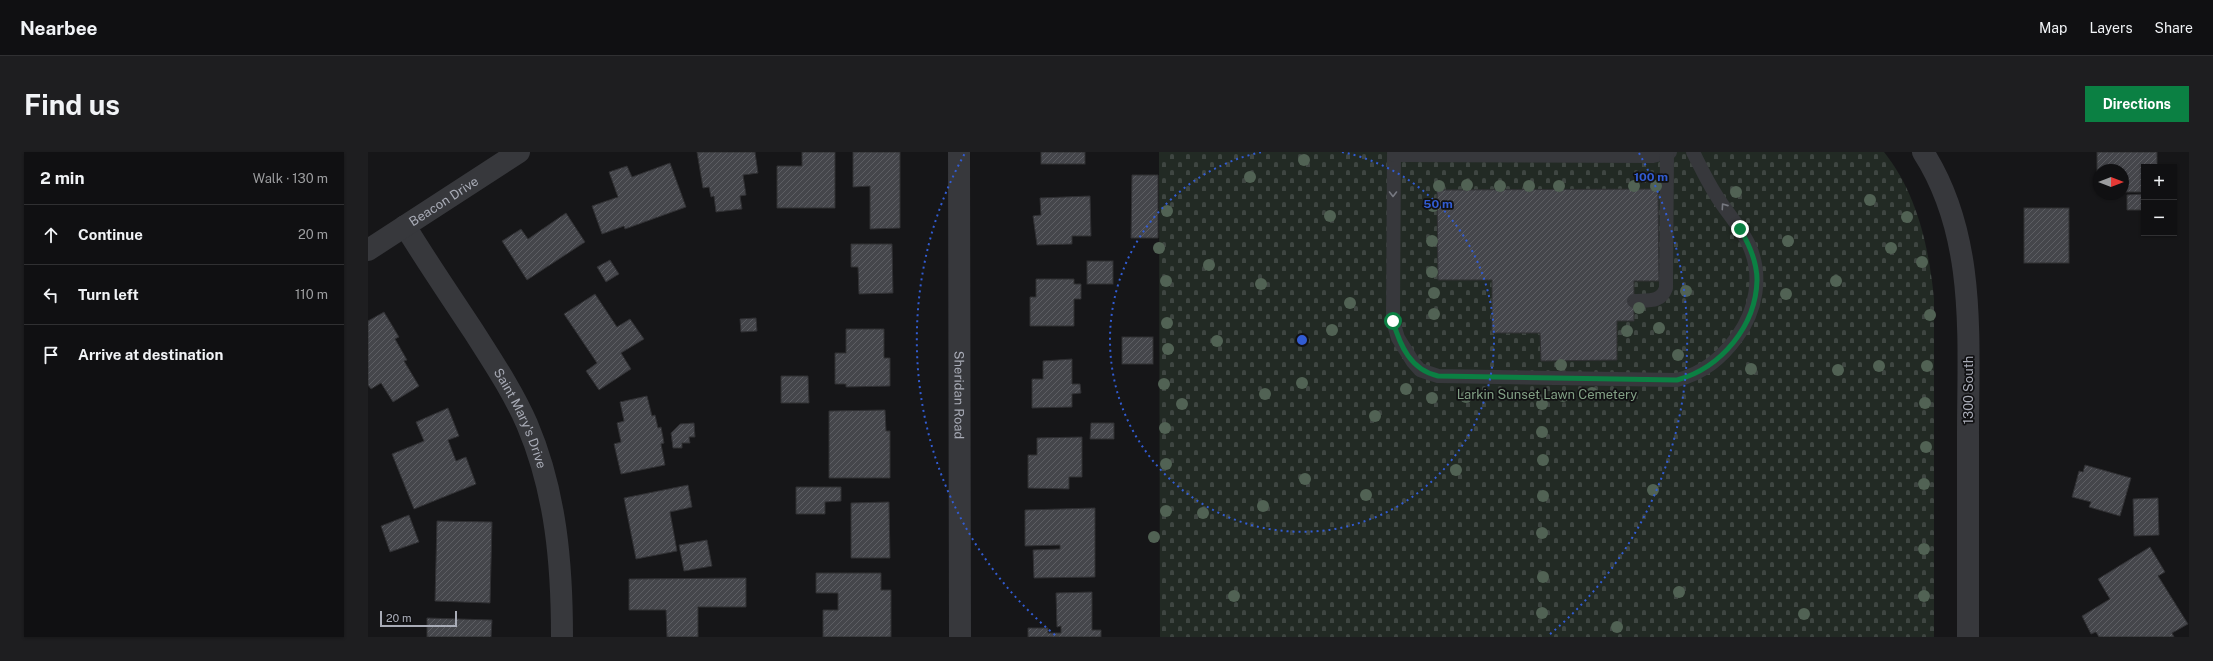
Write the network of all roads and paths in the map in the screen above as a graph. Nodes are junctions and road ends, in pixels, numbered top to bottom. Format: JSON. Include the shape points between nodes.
{"nodes":[{"id":1,"x":519,"y":152,"type":"edge"},
{"id":2,"x":959,"y":152,"type":"edge"},
{"id":3,"x":1669,"y":152,"type":"edge"},
{"id":4,"x":1693,"y":152,"type":"edge"},
{"id":5,"x":1923,"y":152,"type":"edge"},
{"id":6,"x":1394,"y":153,"type":"edge"},
{"id":7,"x":405,"y":226,"type":"junction"},
{"id":8,"x":368,"y":250,"type":"edge"},
{"id":9,"x":1634,"y":301,"type":"dead end"},
{"id":10,"x":562,"y":637,"type":"edge"},
{"id":11,"x":960,"y":637,"type":"edge"},
{"id":12,"x":1968,"y":637,"type":"edge"}],
"edges":[{"from":1,"to":7,"type":"street","name":"Beacon Drive"},
{"from":2,"to":11,"type":"street","name":"Sheridan Road"},
{"from":3,"to":6,"type":"lane","via":[[1653,156]]},
{"from":3,"to":9,"type":"lane","via":[[1666,288],[1662,297],[1658,299]]},
{"from":6,"to":4,"type":"lane","one_way":true,"via":[[1393,321],[1404,350],[1420,370],[1438,376],[1677,380],[1706,369],[1730,346],[1751,313],[1757,279],[1749,245],[1715,194]]},
{"from":5,"to":12,"type":"street","name":"1300 South","via":[[1942,186],[1953,214],[1965,274],[1968,364]]},
{"from":7,"to":8,"type":"street","name":"Beacon Drive"},
{"from":7,"to":10,"type":"street","name":"Saint Mary's Drive","via":[[495,365],[527,424],[549,491],[555,524],[562,589]]}]}
